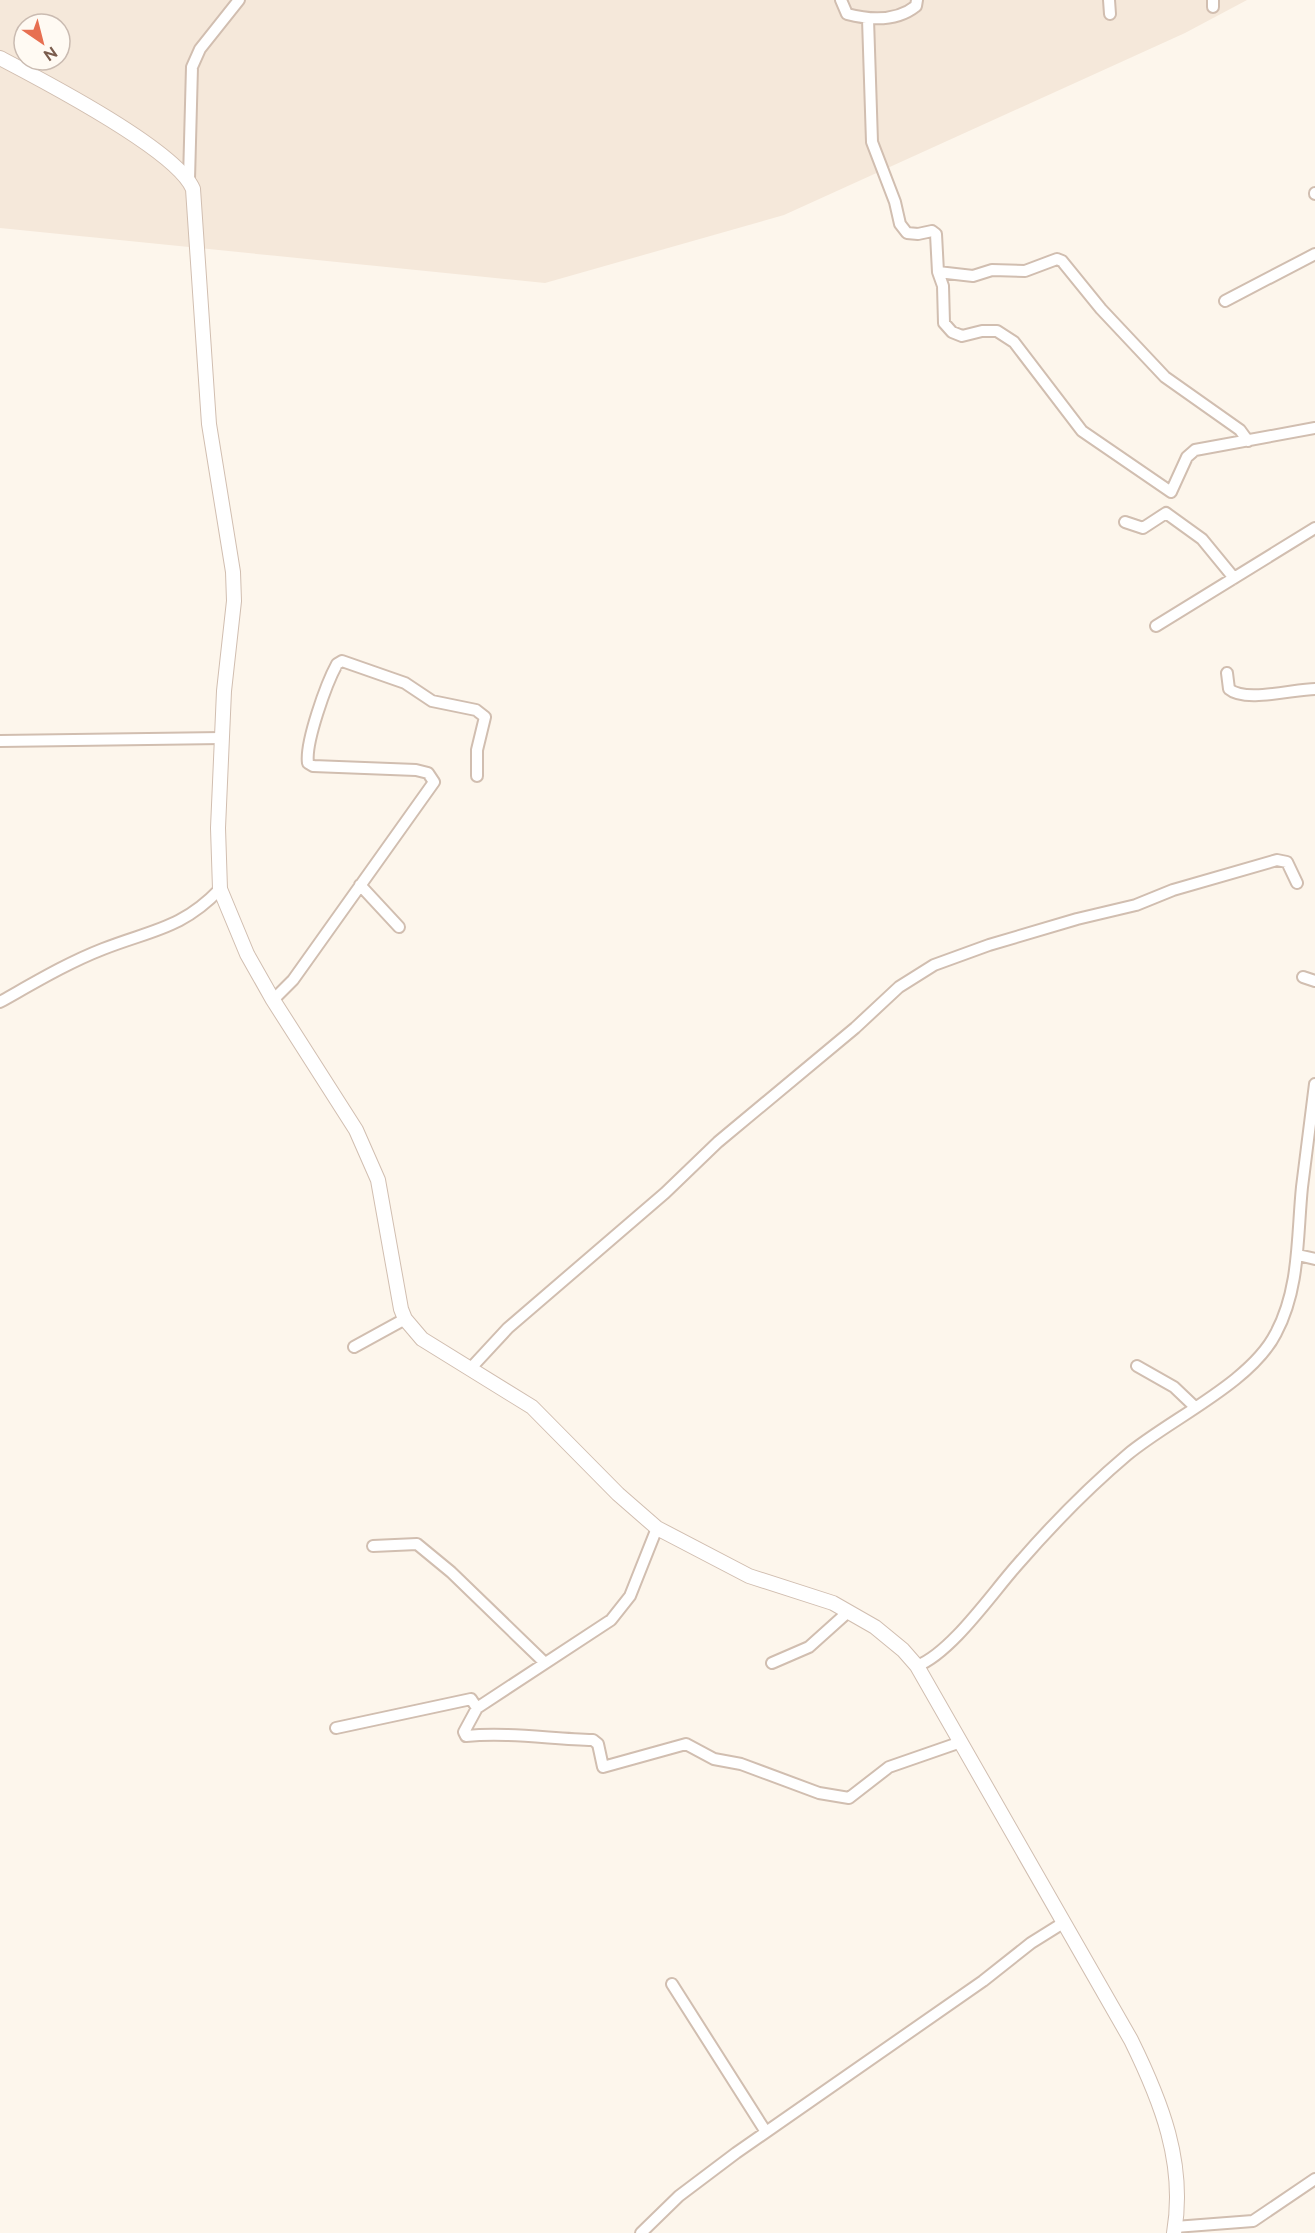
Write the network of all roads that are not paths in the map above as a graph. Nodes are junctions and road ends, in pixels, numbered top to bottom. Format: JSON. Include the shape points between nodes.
{"nodes":[{"id":1,"x":239,"y":0,"type":"edge"},
{"id":2,"x":841,"y":0,"type":"edge"},
{"id":3,"x":917,"y":0,"type":"edge"},
{"id":4,"x":1109,"y":0,"type":"edge"},
{"id":5,"x":1110,"y":14,"type":"dead end"},
{"id":6,"x":868,"y":19,"type":"junction"},
{"id":7,"x":0,"y":58,"type":"edge"},
{"id":8,"x":189,"y":179,"type":"junction"},
{"id":9,"x":1315,"y":254,"type":"edge"},
{"id":10,"x":938,"y":272,"type":"junction"},
{"id":11,"x":1225,"y":301,"type":"dead end"},
{"id":12,"x":1315,"y":428,"type":"edge"},
{"id":13,"x":1248,"y":441,"type":"junction"},
{"id":14,"x":1171,"y":492,"type":"junction"},
{"id":15,"x":1166,"y":513,"type":"junction"},
{"id":16,"x":1125,"y":522,"type":"dead end"},
{"id":17,"x":1315,"y":528,"type":"edge"},
{"id":18,"x":1234,"y":578,"type":"junction"},
{"id":19,"x":1156,"y":626,"type":"dead end"},
{"id":20,"x":1227,"y":674,"type":"dead end"},
{"id":21,"x":1315,"y":689,"type":"edge"},
{"id":22,"x":222,"y":738,"type":"junction"},
{"id":23,"x":0,"y":741,"type":"edge"},
{"id":24,"x":477,"y":776,"type":"dead end"},
{"id":25,"x":1298,"y":883,"type":"dead end"},
{"id":26,"x":360,"y":885,"type":"junction"},
{"id":27,"x":220,"y":889,"type":"junction"},
{"id":28,"x":399,"y":927,"type":"dead end"},
{"id":29,"x":1303,"y":977,"type":"dead end"},
{"id":30,"x":1315,"y":981,"type":"edge"},
{"id":31,"x":273,"y":1000,"type":"junction"},
{"id":32,"x":0,"y":1002,"type":"edge"},
{"id":33,"x":1315,"y":1084,"type":"edge"},
{"id":34,"x":1298,"y":1255,"type":"junction"},
{"id":35,"x":1315,"y":1259,"type":"edge"},
{"id":36,"x":405,"y":1319,"type":"junction"},
{"id":37,"x":354,"y":1347,"type":"dead end"},
{"id":38,"x":1137,"y":1366,"type":"dead end"},
{"id":39,"x":470,"y":1369,"type":"junction"},
{"id":40,"x":1195,"y":1407,"type":"junction"},
{"id":41,"x":657,"y":1528,"type":"junction"},
{"id":42,"x":373,"y":1546,"type":"dead end"},
{"id":43,"x":848,"y":1612,"type":"junction"},
{"id":44,"x":545,"y":1663,"type":"junction"},
{"id":45,"x":772,"y":1663,"type":"dead end"},
{"id":46,"x":917,"y":1666,"type":"junction"},
{"id":47,"x":477,"y":1707,"type":"junction"},
{"id":48,"x":336,"y":1728,"type":"dead end"},
{"id":49,"x":961,"y":1742,"type":"junction"},
{"id":50,"x":1063,"y":1923,"type":"junction"},
{"id":51,"x":672,"y":1984,"type":"dead end"},
{"id":52,"x":766,"y":2132,"type":"junction"},
{"id":53,"x":1315,"y":2179,"type":"edge"},
{"id":54,"x":1175,"y":2230,"type":"edge"},
{"id":55,"x":641,"y":2233,"type":"edge"}],
"edges":[{"from":1,"to":8,"type":"street","via":[[200,49],[192,67]]},
{"from":2,"to":6,"type":"street","via":[[847,14]]},
{"from":3,"to":6,"type":"street","via":[[908,12]]},
{"from":4,"to":5,"type":"street"},
{"from":6,"to":10,"type":"street","via":[[872,142],[900,224],[907,232],[936,234]]},
{"from":7,"to":8,"type":"street","via":[[65,92],[168,159]]},
{"from":8,"to":22,"type":"street","via":[[195,200],[209,424],[228,537],[234,601]]},
{"from":9,"to":11,"type":"street"},
{"from":10,"to":13,"type":"street","via":[[973,276],[992,270],[1025,272],[1057,259],[1062,261],[1165,377],[1240,430]]},
{"from":10,"to":14,"type":"street","via":[[943,286],[944,323],[952,332],[962,336],[997,332],[1014,342],[1082,431]]},
{"from":12,"to":13,"type":"street"},
{"from":13,"to":14,"type":"street","via":[[1195,450],[1187,457]]},
{"from":14,"to":15,"type":"street"},
{"from":15,"to":16,"type":"street","via":[[1143,528]]},
{"from":15,"to":18,"type":"street","via":[[1202,539]]},
{"from":17,"to":18,"type":"street"},
{"from":18,"to":19,"type":"street"},
{"from":20,"to":21,"type":"street","via":[[1229,689],[1237,693],[1262,695]]},
{"from":22,"to":23,"type":"street"},
{"from":22,"to":27,"type":"street"},
{"from":24,"to":26,"type":"street","via":[[477,750],[484,717],[476,710],[432,701],[405,683],[355,664],[342,660],[337,664],[314,725],[306,753],[308,763],[416,770],[428,773],[434,782]]},
{"from":25,"to":39,"type":"street","via":[[1287,862],[1276,860],[934,965],[899,987],[718,1142],[665,1193],[508,1328]]},
{"from":26,"to":28,"type":"street"},
{"from":26,"to":31,"type":"street","via":[[293,980]]},
{"from":27,"to":31,"type":"street","via":[[247,954]]},
{"from":27,"to":32,"type":"street","via":[[202,908],[182,920],[95,952]]},
{"from":29,"to":30,"type":"street"},
{"from":31,"to":36,"type":"street","via":[[341,1104],[370,1157]]},
{"from":33,"to":34,"type":"street"},
{"from":34,"to":35,"type":"street"},
{"from":34,"to":40,"type":"street","via":[[1282,1321],[1268,1348]]},
{"from":36,"to":37,"type":"street"},
{"from":36,"to":39,"type":"street","via":[[433,1348]]},
{"from":38,"to":40,"type":"street","via":[[1174,1387]]},
{"from":39,"to":41,"type":"street","via":[[532,1407]]},
{"from":40,"to":46,"type":"street","via":[[1109,1471],[943,1647],[928,1662]]},
{"from":41,"to":43,"type":"street","via":[[749,1576],[833,1603]]},
{"from":41,"to":44,"type":"street","via":[[622,1608],[592,1634]]},
{"from":42,"to":44,"type":"street","via":[[417,1544]]},
{"from":43,"to":45,"type":"street","via":[[809,1647]]},
{"from":43,"to":46,"type":"street","via":[[890,1637]]},
{"from":44,"to":47,"type":"street"},
{"from":46,"to":49,"type":"street"},
{"from":47,"to":48,"type":"street","via":[[471,1699]]},
{"from":47,"to":49,"type":"street","via":[[464,1735],[593,1740],[598,1744],[603,1767],[686,1744],[714,1759],[741,1764],[842,1799],[849,1798],[889,1767]]},
{"from":49,"to":50,"type":"street"},
{"from":50,"to":52,"type":"street"},
{"from":50,"to":54,"type":"street","via":[[1131,2040],[1159,2100],[1175,2163]]},
{"from":51,"to":52,"type":"street"},
{"from":52,"to":55,"type":"street","via":[[679,2196]]},
{"from":53,"to":54,"type":"street","via":[[1253,2221]]}]}
